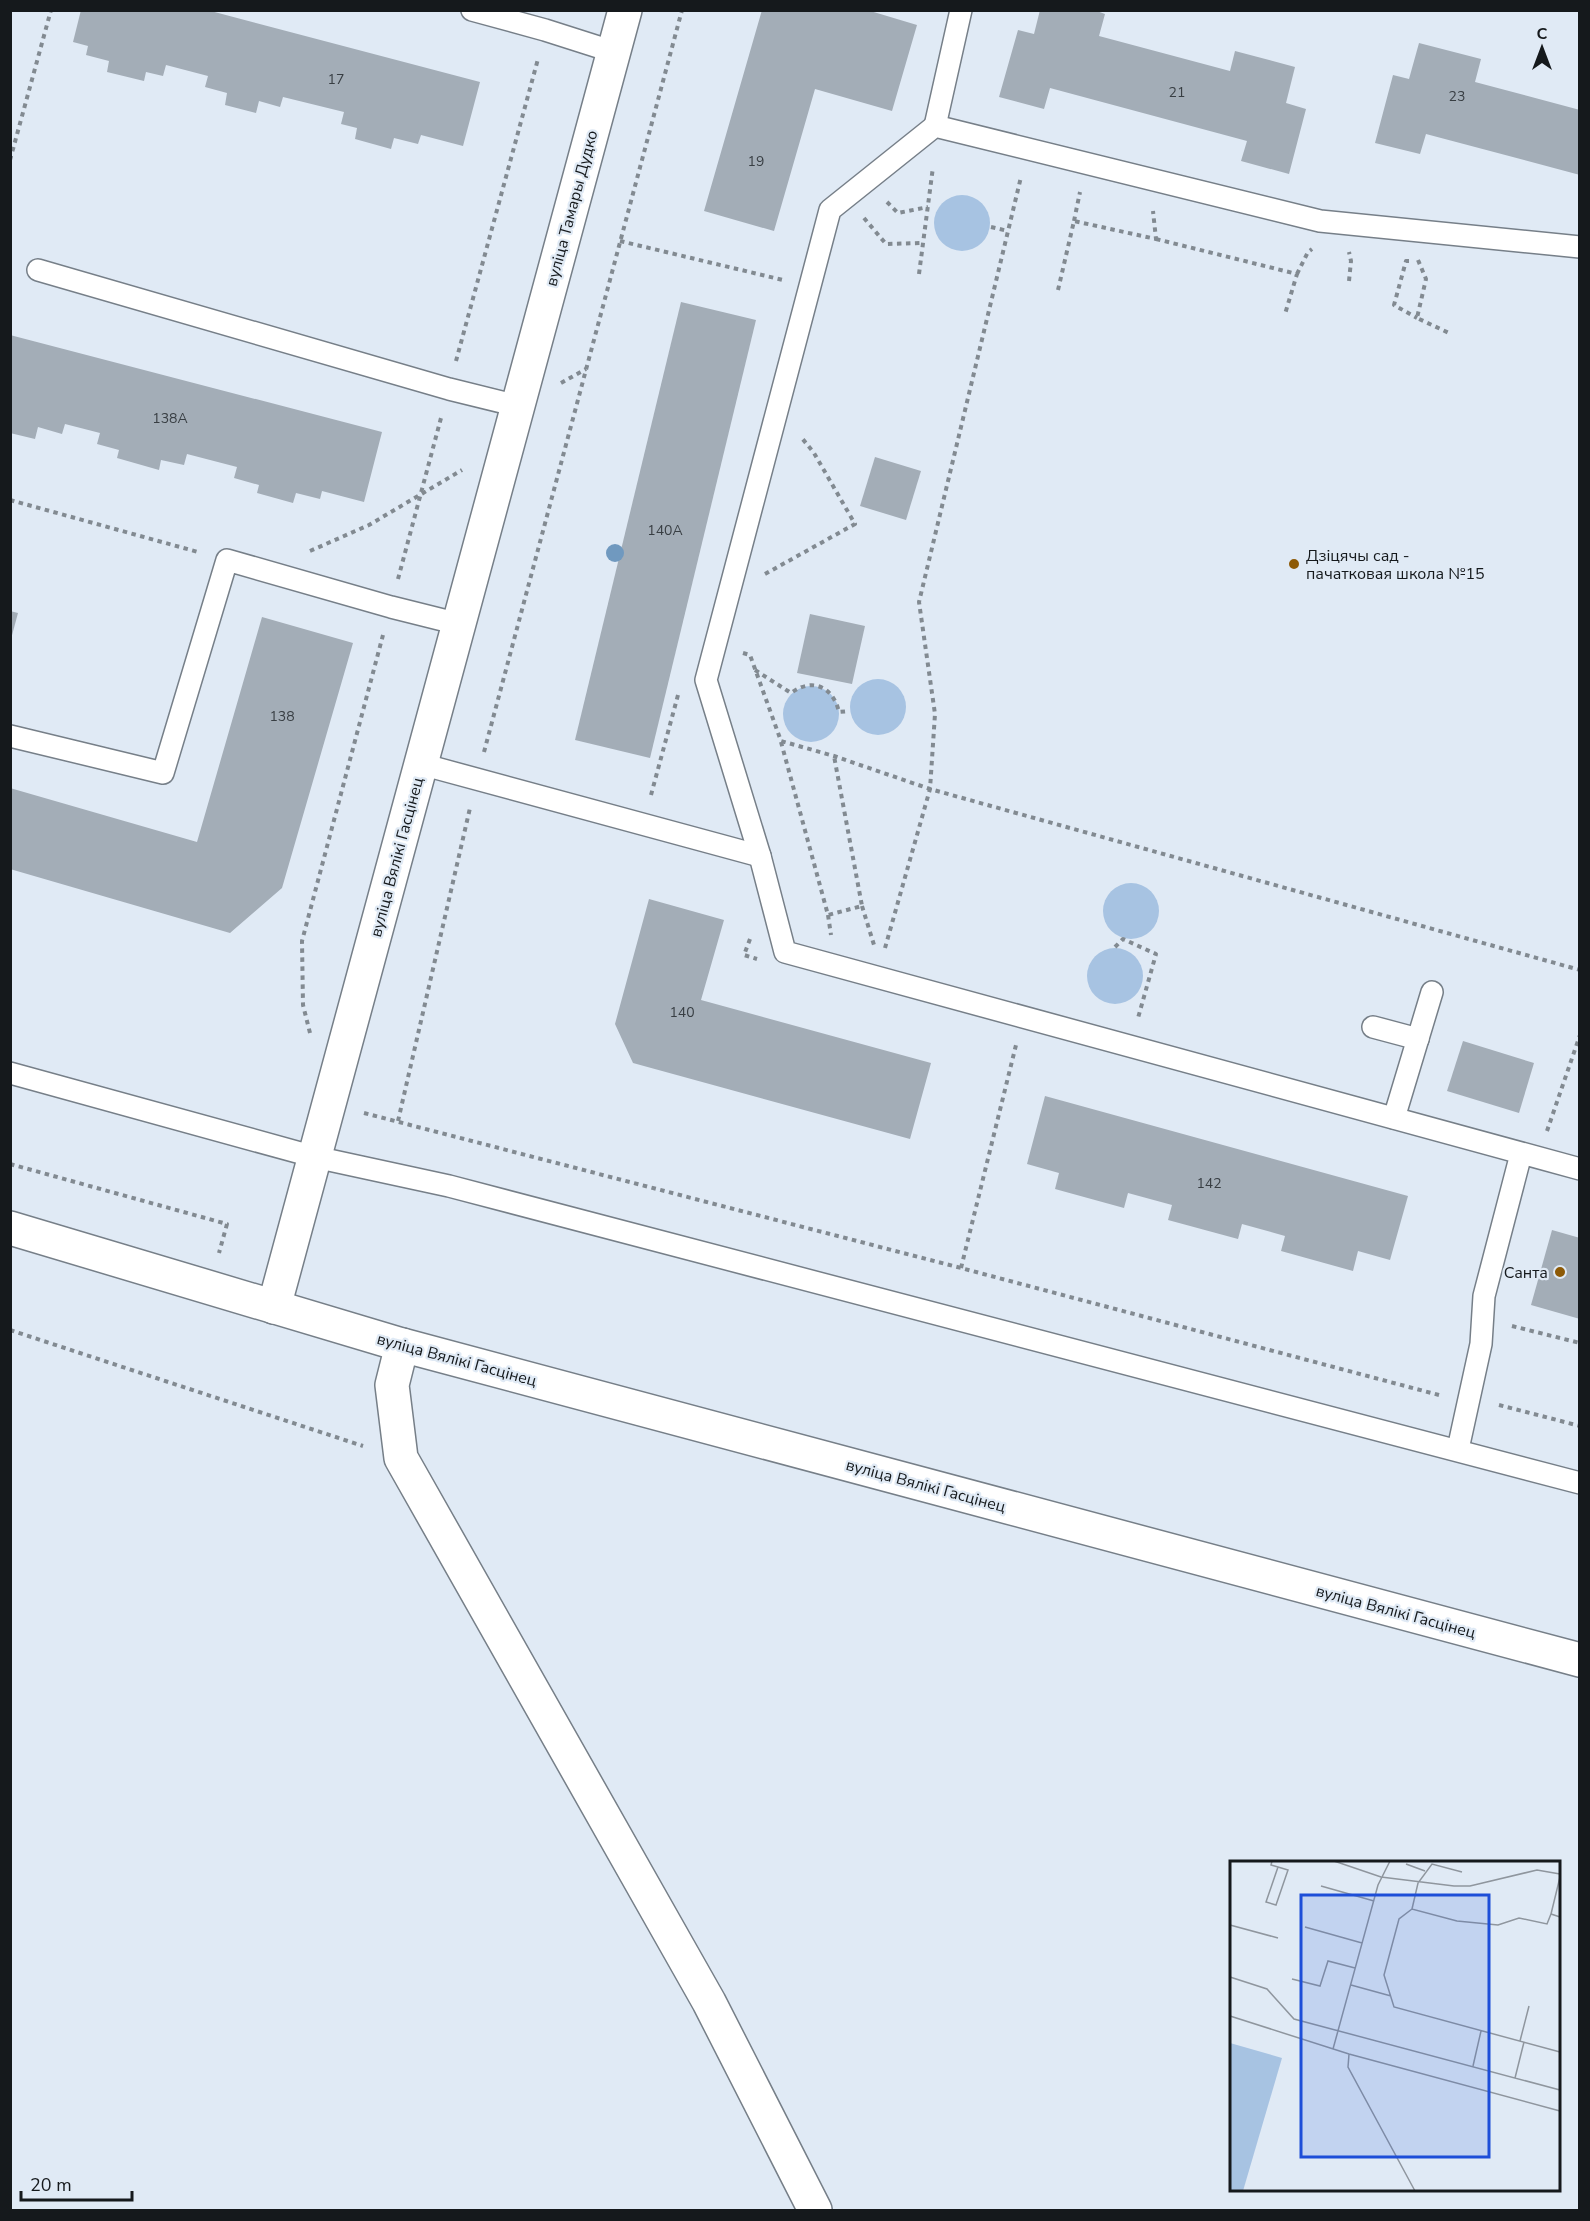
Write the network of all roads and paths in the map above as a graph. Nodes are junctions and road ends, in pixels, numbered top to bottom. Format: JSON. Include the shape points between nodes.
{"nodes":[{"id":1,"x":51,"y":10,"type":"edge"},
{"id":2,"x":472,"y":10,"type":"edge"},
{"id":3,"x":625,"y":10,"type":"edge"},
{"id":4,"x":682,"y":10,"type":"edge"},
{"id":5,"x":961,"y":10,"type":"edge"},
{"id":6,"x":545,"y":30,"type":"junction"},
{"id":7,"x":614,"y":52,"type":"junction"},
{"id":8,"x":934,"y":126,"type":"junction"},
{"id":9,"x":934,"y":157,"type":"dead end"},
{"id":10,"x":10,"y":160,"type":"edge"},
{"id":11,"x":1022,"y":171,"type":"dead end"},
{"id":12,"x":1081,"y":185,"type":"dead end"},
{"id":13,"x":883,"y":198,"type":"dead end"},
{"id":14,"x":928,"y":207,"type":"junction"},
{"id":15,"x":1152,"y":208,"type":"dead end"},
{"id":16,"x":864,"y":217,"type":"dead end"},
{"id":17,"x":1074,"y":221,"type":"junction"},
{"id":18,"x":991,"y":227,"type":"dead end"},
{"id":19,"x":1008,"y":231,"type":"junction"},
{"id":20,"x":1156,"y":239,"type":"junction"},
{"id":21,"x":620,"y":241,"type":"junction"},
{"id":22,"x":923,"y":243,"type":"junction"},
{"id":23,"x":1346,"y":244,"type":"dead end"},
{"id":24,"x":1317,"y":246,"type":"dead end"},
{"id":25,"x":1580,"y":247,"type":"edge"},
{"id":26,"x":38,"y":270,"type":"dead end"},
{"id":27,"x":919,"y":274,"type":"dead end"},
{"id":28,"x":1297,"y":274,"type":"junction"},
{"id":29,"x":1349,"y":281,"type":"dead end"},
{"id":30,"x":791,"y":282,"type":"dead end"},
{"id":31,"x":1058,"y":290,"type":"dead end"},
{"id":32,"x":1286,"y":314,"type":"dead end"},
{"id":33,"x":1417,"y":318,"type":"junction"},
{"id":34,"x":1449,"y":333,"type":"dead end"},
{"id":35,"x":448,"y":389,"type":"junction"},
{"id":36,"x":518,"y":406,"type":"junction"},
{"id":37,"x":778,"y":407,"type":"junction"},
{"id":38,"x":508,"y":441,"type":"junction"},
{"id":39,"x":420,"y":496,"type":"junction"},
{"id":40,"x":10,"y":500,"type":"edge"},
{"id":41,"x":227,"y":560,"type":"junction"},
{"id":42,"x":266,"y":571,"type":"junction"},
{"id":43,"x":729,"y":594,"type":"junction"},
{"id":44,"x":391,"y":607,"type":"junction"},
{"id":45,"x":459,"y":624,"type":"junction"},
{"id":46,"x":715,"y":645,"type":"junction"},
{"id":47,"x":755,"y":670,"type":"junction"},
{"id":48,"x":680,"y":688,"type":"dead end"},
{"id":49,"x":849,"y":711,"type":"dead end"},
{"id":50,"x":10,"y":736,"type":"edge"},
{"id":51,"x":781,"y":741,"type":"junction"},
{"id":52,"x":834,"y":756,"type":"junction"},
{"id":53,"x":421,"y":764,"type":"junction"},
{"id":54,"x":477,"y":780,"type":"junction"},
{"id":55,"x":930,"y":789,"type":"junction"},
{"id":56,"x":648,"y":804,"type":"dead end"},
{"id":57,"x":760,"y":856,"type":"junction"},
{"id":58,"x":862,"y":906,"type":"junction"},
{"id":59,"x":1115,"y":947,"type":"dead end"},
{"id":60,"x":1580,"y":970,"type":"edge"},
{"id":61,"x":879,"y":972,"type":"junction"},
{"id":62,"x":1432,"y":992,"type":"dead end"},
{"id":63,"x":1373,"y":1028,"type":"dead end"},
{"id":64,"x":312,"y":1038,"type":"dead end"},
{"id":65,"x":1418,"y":1039,"type":"junction"},
{"id":66,"x":1016,"y":1044,"type":"dead end"},
{"id":67,"x":1131,"y":1047,"type":"junction"},
{"id":68,"x":10,"y":1073,"type":"edge"},
{"id":69,"x":329,"y":1104,"type":"junction"},
{"id":70,"x":1394,"y":1118,"type":"junction"},
{"id":71,"x":398,"y":1120,"type":"junction"},
{"id":72,"x":1521,"y":1154,"type":"junction"},
{"id":73,"x":315,"y":1157,"type":"junction"},
{"id":74,"x":10,"y":1164,"type":"edge"},
{"id":75,"x":1580,"y":1169,"type":"edge"},
{"id":76,"x":10,"y":1228,"type":"edge"},
{"id":77,"x":221,"y":1248,"type":"dead end"},
{"id":78,"x":961,"y":1268,"type":"junction"},
{"id":79,"x":274,"y":1307,"type":"junction"},
{"id":80,"x":10,"y":1330,"type":"edge"},
{"id":81,"x":402,"y":1345,"type":"junction"},
{"id":82,"x":1471,"y":1398,"type":"junction"},
{"id":83,"x":1580,"y":1426,"type":"edge"},
{"id":84,"x":1458,"y":1449,"type":"junction"},
{"id":85,"x":401,"y":1458,"type":"junction"},
{"id":86,"x":1580,"y":1482,"type":"edge"},
{"id":87,"x":1580,"y":1660,"type":"edge"},
{"id":88,"x":815,"y":2211,"type":"edge"}],
"edges":[{"from":1,"to":10,"type":"path"},
{"from":2,"to":6,"type":"lane"},
{"from":3,"to":7,"type":"street","name":"вуліца Тамары Дудко"},
{"from":4,"to":21,"type":"path"},
{"from":5,"to":8,"type":"lane"},
{"from":6,"to":7,"type":"lane"},
{"from":6,"to":35,"type":"path"},
{"from":7,"to":36,"type":"street","name":"вуліца Тамары Дудко"},
{"from":8,"to":25,"type":"lane","via":[[1320,221]]},
{"from":8,"to":37,"type":"lane","via":[[830,210]]},
{"from":9,"to":14,"type":"path"},
{"from":11,"to":19,"type":"path"},
{"from":12,"to":17,"type":"path"},
{"from":13,"to":14,"type":"path","via":[[898,213]]},
{"from":14,"to":22,"type":"path"},
{"from":15,"to":20,"type":"path"},
{"from":16,"to":22,"type":"path","via":[[886,244]]},
{"from":17,"to":20,"type":"path"},
{"from":17,"to":31,"type":"path"},
{"from":18,"to":19,"type":"path"},
{"from":19,"to":55,"type":"path","via":[[919,602],[935,714]]},
{"from":20,"to":28,"type":"path"},
{"from":21,"to":30,"type":"path"},
{"from":21,"to":54,"type":"path"},
{"from":22,"to":27,"type":"path"},
{"from":23,"to":29,"type":"path","via":[[1351,261]]},
{"from":24,"to":28,"type":"path","via":[[1308,252]]},
{"from":26,"to":35,"type":"lane"},
{"from":28,"to":32,"type":"path"},
{"from":33,"to":33,"type":"path","via":[[1426,279],[1418,259],[1406,261],[1394,305]]},
{"from":33,"to":34,"type":"path"},
{"from":35,"to":36,"type":"lane"},
{"from":35,"to":39,"type":"path"},
{"from":36,"to":38,"type":"street","name":"вуліца Вялікі Гасцінец"},
{"from":37,"to":43,"type":"lane"},
{"from":37,"to":43,"type":"path","via":[[814,453],[855,524]]},
{"from":38,"to":39,"type":"path"},
{"from":38,"to":45,"type":"street","name":"вуліца Вялікі Гасцінец"},
{"from":39,"to":42,"type":"path","via":[[369,525]]},
{"from":39,"to":44,"type":"path"},
{"from":40,"to":41,"type":"path"},
{"from":41,"to":42,"type":"lane"},
{"from":41,"to":50,"type":"lane","via":[[163,773]]},
{"from":42,"to":44,"type":"lane"},
{"from":43,"to":46,"type":"lane"},
{"from":44,"to":45,"type":"lane"},
{"from":44,"to":64,"type":"path","via":[[302,941],[303,1005]]},
{"from":45,"to":53,"type":"street","name":"вуліца Вялікі Гасцінец"},
{"from":46,"to":47,"type":"path","via":[[750,655]]},
{"from":46,"to":57,"type":"lane","via":[[706,680]]},
{"from":47,"to":49,"type":"path","via":[[791,693],[806,686],[824,688],[832,694],[839,712]]},
{"from":47,"to":51,"type":"path"},
{"from":48,"to":56,"type":"path"},
{"from":51,"to":52,"type":"path"},
{"from":51,"to":58,"type":"path","via":[[828,915]]},
{"from":52,"to":55,"type":"path"},
{"from":52,"to":58,"type":"path"},
{"from":53,"to":54,"type":"lane"},
{"from":53,"to":69,"type":"street","name":"вуліца Вялікі Гасцінец"},
{"from":54,"to":57,"type":"lane"},
{"from":54,"to":71,"type":"path"},
{"from":55,"to":60,"type":"path"},
{"from":55,"to":61,"type":"path"},
{"from":57,"to":61,"type":"lane","via":[[785,952]]},
{"from":58,"to":61,"type":"path"},
{"from":59,"to":67,"type":"path","via":[[1122,939],[1156,954]]},
{"from":61,"to":67,"type":"lane"},
{"from":62,"to":65,"type":"lane"},
{"from":63,"to":65,"type":"lane"},
{"from":65,"to":70,"type":"lane"},
{"from":66,"to":78,"type":"path"},
{"from":67,"to":70,"type":"lane"},
{"from":68,"to":73,"type":"lane"},
{"from":69,"to":71,"type":"path"},
{"from":69,"to":73,"type":"street","name":"вуліца Вялікі Гасцінец"},
{"from":70,"to":72,"type":"lane"},
{"from":71,"to":78,"type":"path"},
{"from":72,"to":75,"type":"lane"},
{"from":72,"to":82,"type":"lane","via":[[1484,1296],[1481,1344]]},
{"from":73,"to":79,"type":"street","name":"вуліца Вялікі Гасцінец"},
{"from":73,"to":84,"type":"lane","via":[[449,1186]]},
{"from":74,"to":77,"type":"path","via":[[227,1224]]},
{"from":76,"to":79,"type":"street","name":"вуліца Вялікі Гасцінец"},
{"from":78,"to":82,"type":"path","via":[[1453,1399]]},
{"from":79,"to":81,"type":"street","name":"вуліца Вялікі Гасцінец"},
{"from":80,"to":85,"type":"path"},
{"from":81,"to":85,"type":"street","via":[[392,1385]]},
{"from":81,"to":87,"type":"street","name":"вуліца Вялікі Гасцінец"},
{"from":82,"to":83,"type":"path"},
{"from":82,"to":84,"type":"lane"},
{"from":84,"to":86,"type":"lane"},
{"from":85,"to":88,"type":"street","via":[[710,2002]]}]}
